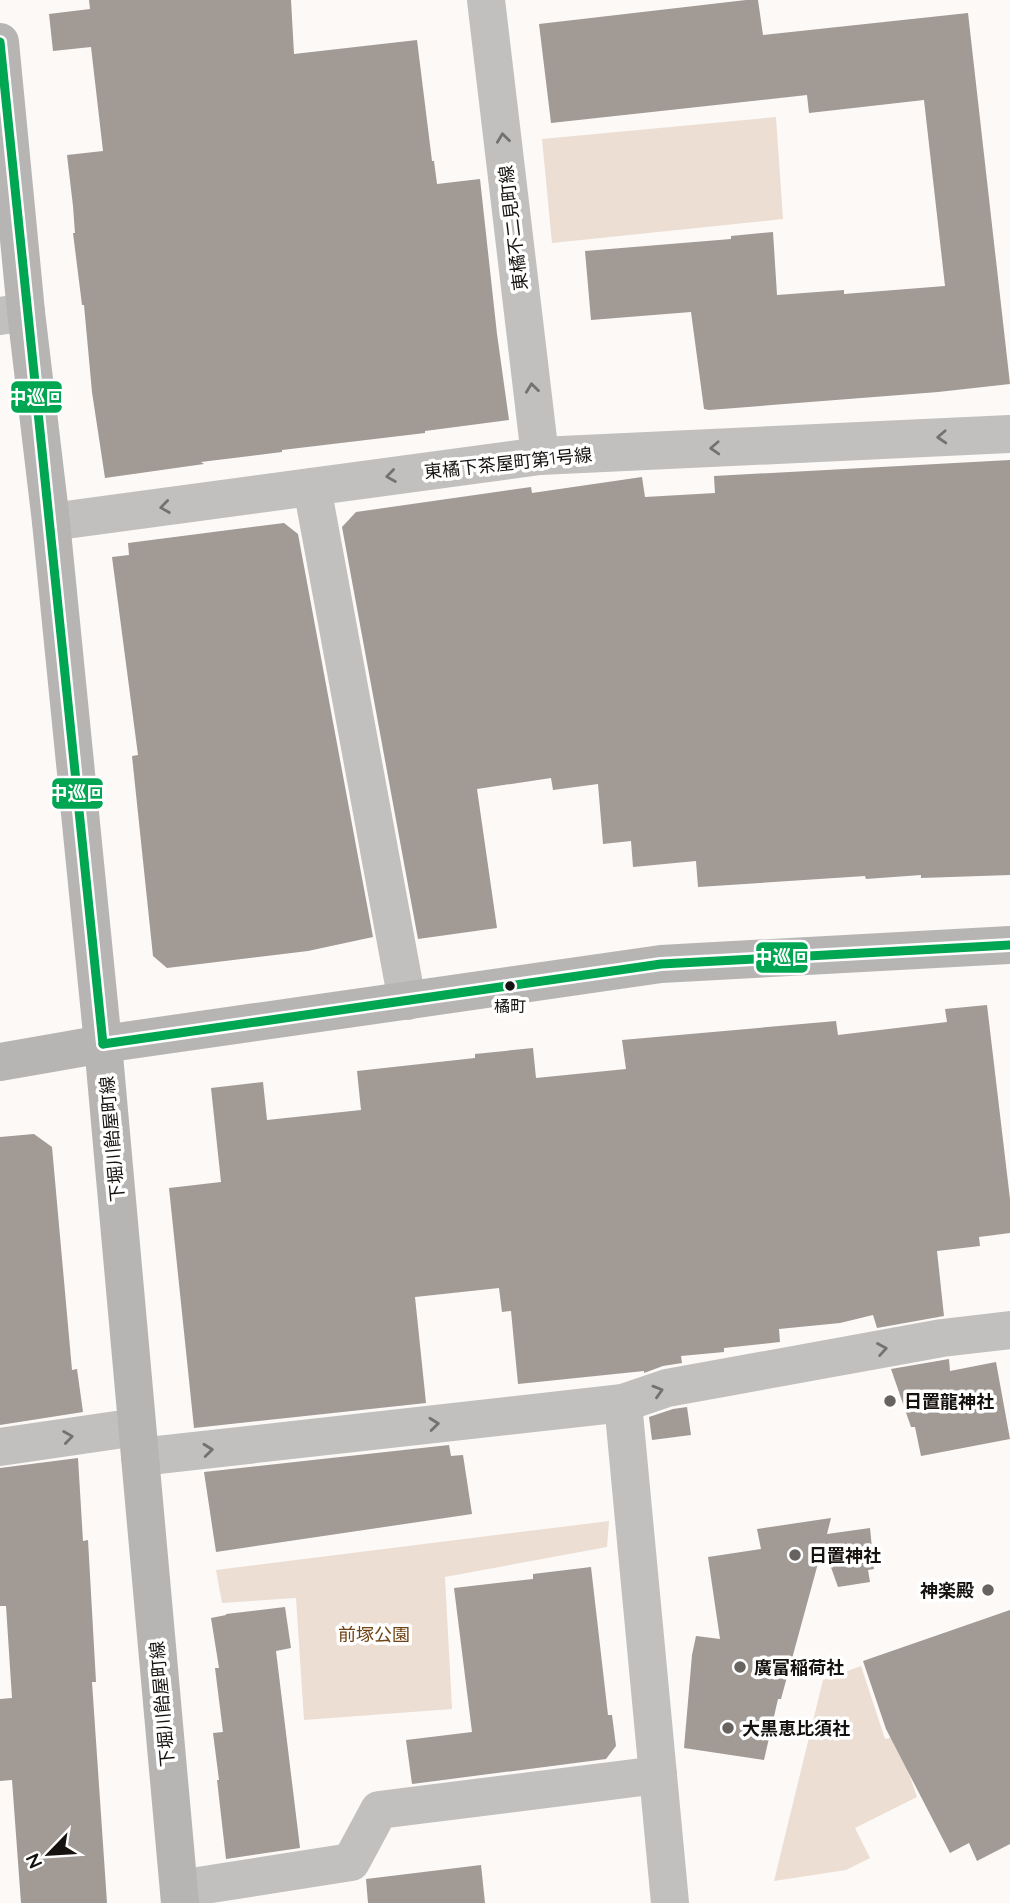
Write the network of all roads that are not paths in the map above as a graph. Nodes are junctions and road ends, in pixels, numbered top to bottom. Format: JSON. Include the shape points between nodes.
{"nodes":[{"id":1,"x":486,"y":0,"type":"edge"},
{"id":2,"x":0,"y":42,"type":"edge"},
{"id":3,"x":13,"y":314,"type":"edge"},
{"id":4,"x":1010,"y":434,"type":"edge"},
{"id":5,"x":540,"y":456,"type":"junction"},
{"id":6,"x":312,"y":487,"type":"junction"},
{"id":7,"x":51,"y":522,"type":"junction"},
{"id":8,"x":1010,"y":945,"type":"edge"},
{"id":9,"x":407,"y":1001,"type":"junction"},
{"id":10,"x":103,"y":1044,"type":"junction"},
{"id":11,"x":0,"y":1062,"type":"edge"},
{"id":12,"x":1010,"y":1330,"type":"edge"},
{"id":13,"x":623,"y":1403,"type":"junction"},
{"id":14,"x":138,"y":1442,"type":"junction"},
{"id":15,"x":0,"y":1447,"type":"edge"},
{"id":16,"x":658,"y":1775,"type":"junction"},
{"id":17,"x":179,"y":1896,"type":"edge"},
{"id":18,"x":670,"y":1903,"type":"edge"}],
"edges":[{"from":5,"to":1,"type":"street","name":"東橘不二見町線","one_way":true},
{"from":2,"to":3,"type":"street","name":"下堀川飴屋町線"},
{"from":3,"to":7,"type":"street","name":"下堀川飴屋町線"},
{"from":4,"to":5,"type":"street","name":"東橘下茶屋町第1号線","one_way":true},
{"from":5,"to":6,"type":"street","name":"東橘下茶屋町第1号線","one_way":true},
{"from":6,"to":7,"type":"street","name":"東橘下茶屋町第1号線","one_way":true},
{"from":6,"to":9,"type":"street"},
{"from":7,"to":10,"type":"street","name":"下堀川飴屋町線"},
{"from":8,"to":9,"type":"street","via":[[661,964]]},
{"from":9,"to":10,"type":"street"},
{"from":10,"to":11,"type":"street"},
{"from":10,"to":14,"type":"street","name":"下堀川飴屋町線"},
{"from":13,"to":12,"type":"street","one_way":true,"via":[[681,1386],[942,1338]]},
{"from":14,"to":13,"type":"street","one_way":true},
{"from":13,"to":16,"type":"street"},
{"from":15,"to":14,"type":"street","one_way":true},
{"from":14,"to":17,"type":"street","name":"下堀川飴屋町線"},
{"from":16,"to":17,"type":"street","via":[[379,1810],[351,1862]]},
{"from":16,"to":18,"type":"street"}]}
